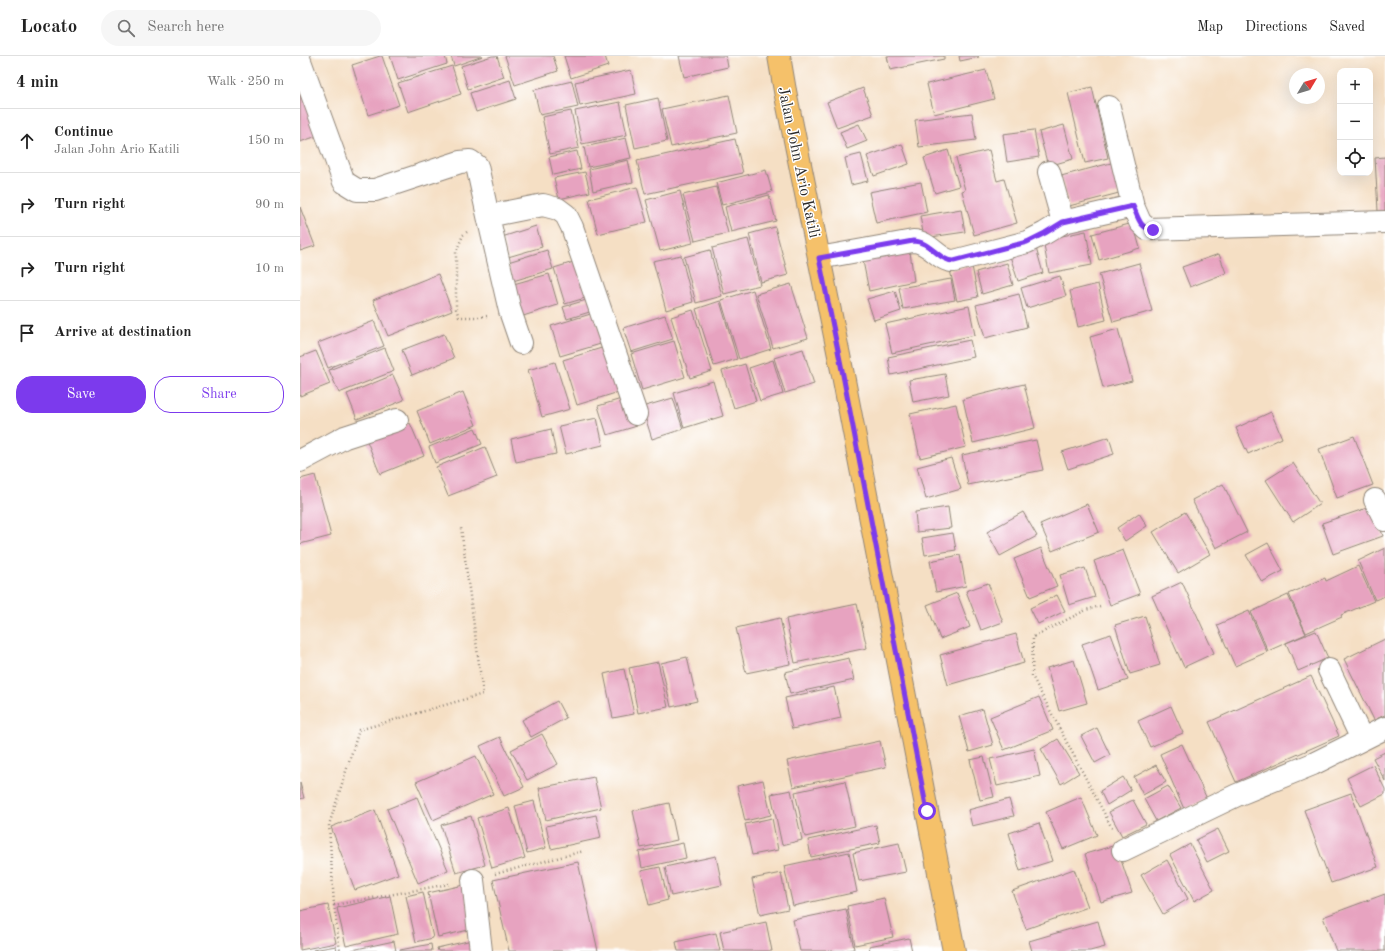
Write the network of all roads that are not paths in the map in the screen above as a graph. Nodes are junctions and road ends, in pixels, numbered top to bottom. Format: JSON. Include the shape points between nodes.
{"nodes":[{"id":1,"x":779,"y":56,"type":"edge"},
{"id":2,"x":300,"y":61,"type":"edge"},
{"id":3,"x":1109,"y":107,"type":"dead end"},
{"id":4,"x":1049,"y":172,"type":"dead end"},
{"id":5,"x":1133,"y":206,"type":"junction"},
{"id":6,"x":488,"y":216,"type":"junction"},
{"id":7,"x":1063,"y":222,"type":"junction"},
{"id":8,"x":1385,"y":222,"type":"edge"},
{"id":9,"x":819,"y":258,"type":"junction"},
{"id":10,"x":521,"y":343,"type":"dead end"},
{"id":11,"x":636,"y":414,"type":"dead end"},
{"id":12,"x":397,"y":420,"type":"dead end"},
{"id":13,"x":300,"y":460,"type":"edge"},
{"id":14,"x":1375,"y":500,"type":"dead end"},
{"id":15,"x":1385,"y":520,"type":"edge"},
{"id":16,"x":1329,"y":670,"type":"dead end"},
{"id":17,"x":1385,"y":728,"type":"edge"},
{"id":18,"x":1362,"y":739,"type":"junction"},
{"id":19,"x":1123,"y":850,"type":"road end"},
{"id":20,"x":473,"y":880,"type":"road end"},
{"id":21,"x":481,"y":951,"type":"edge"},
{"id":22,"x":954,"y":951,"type":"edge"}],
"edges":[{"from":1,"to":9,"type":"main road","name":"Jalan John Ario Katili"},
{"from":2,"to":6,"type":"street","via":[[344,182],[357,190],[375,190],[470,161],[477,166]]},
{"from":3,"to":5,"type":"street"},
{"from":4,"to":7,"type":"street"},
{"from":5,"to":7,"type":"street"},
{"from":5,"to":8,"type":"street","via":[[1143,226],[1153,230]]},
{"from":6,"to":10,"type":"street","via":[[510,311]]},
{"from":6,"to":11,"type":"street","via":[[542,204],[558,209],[566,215]]},
{"from":7,"to":9,"type":"street","via":[[1027,242],[954,261],[947,260],[919,241]]},
{"from":9,"to":22,"type":"main road","name":"Jalan John Ario Katili"},
{"from":12,"to":13,"type":"street","via":[[345,437]]},
{"from":14,"to":15,"type":"street"},
{"from":16,"to":18,"type":"street"},
{"from":17,"to":18,"type":"street"},
{"from":18,"to":19,"type":"street","via":[[1313,764],[1237,795]]},
{"from":20,"to":21,"type":"street"}]}
